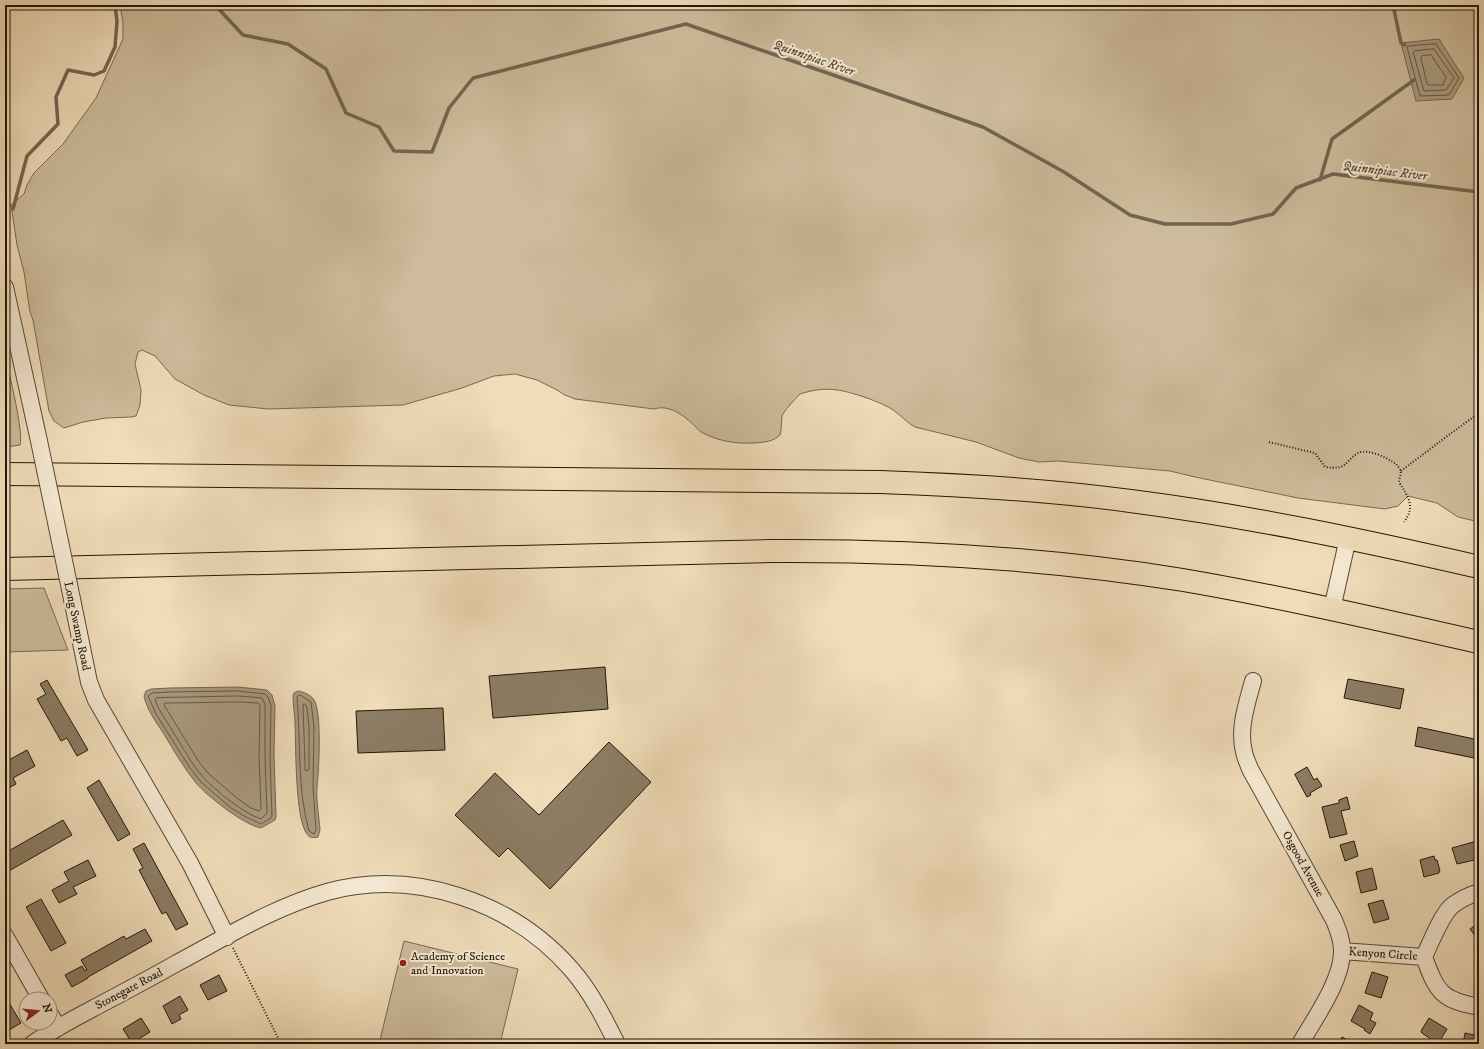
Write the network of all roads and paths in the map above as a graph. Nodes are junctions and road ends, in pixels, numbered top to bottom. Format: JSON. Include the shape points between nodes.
{"nodes":[{"id":1,"x":5,"y":287,"type":"edge"},
{"id":2,"x":1479,"y":413,"type":"edge"},
{"id":3,"x":1269,"y":442,"type":"dead end"},
{"id":4,"x":1401,"y":471,"type":"junction"},
{"id":5,"x":5,"y":474,"type":"edge"},
{"id":6,"x":1404,"y":522,"type":"dead end"},
{"id":7,"x":1348,"y":538,"type":"junction"},
{"id":8,"x":1479,"y":567,"type":"edge"},
{"id":9,"x":5,"y":569,"type":"edge"},
{"id":10,"x":1332,"y":609,"type":"junction"},
{"id":11,"x":1479,"y":642,"type":"edge"},
{"id":12,"x":1253,"y":681,"type":"dead end"},
{"id":13,"x":1479,"y":892,"type":"edge"},
{"id":14,"x":5,"y":936,"type":"edge"},
{"id":15,"x":227,"y":937,"type":"junction"},
{"id":16,"x":1342,"y":951,"type":"junction"},
{"id":17,"x":1424,"y":957,"type":"junction"},
{"id":18,"x":36,"y":991,"type":"edge"},
{"id":19,"x":1479,"y":1008,"type":"edge"},
{"id":20,"x":58,"y":1019,"type":"edge"},
{"id":21,"x":44,"y":1031,"type":"edge"},
{"id":22,"x":32,"y":1044,"type":"edge"},
{"id":23,"x":281,"y":1044,"type":"edge"},
{"id":24,"x":617,"y":1044,"type":"edge"},
{"id":25,"x":1300,"y":1044,"type":"edge"}],
"edges":[{"from":1,"to":15,"type":"street","name":"Long Swamp Road","bridge":true,"via":[[89,682],[96,700],[190,863]]},
{"from":2,"to":4,"type":"path"},
{"from":3,"to":4,"type":"path","via":[[1315,453],[1325,467],[1344,466],[1359,453],[1366,451],[1396,464]]},
{"from":4,"to":6,"type":"path","via":[[1399,482],[1411,502],[1409,516]]},
{"from":5,"to":7,"type":"highway","via":[[933,484],[1040,491],[1131,501],[1244,518]]},
{"from":7,"to":8,"type":"highway"},
{"from":7,"to":10,"type":"street"},
{"from":9,"to":10,"type":"highway","via":[[762,552],[887,552],[995,558],[1114,571],[1216,586]]},
{"from":10,"to":11,"type":"highway"},
{"from":12,"to":16,"type":"street","name":"Osgood Avenue","via":[[1242,733],[1244,751],[1250,769],[1334,920],[1340,935]]},
{"from":13,"to":17,"type":"street","name":"Kenyon Circle","via":[[1452,906],[1437,928]]},
{"from":14,"to":18,"type":"street"},
{"from":15,"to":20,"type":"street","name":"Stonegate Road"},
{"from":15,"to":23,"type":"path"},
{"from":15,"to":24,"type":"street","name":"Stonegate Road","via":[[291,904],[340,889],[389,885],[422,887],[451,893],[507,916],[549,946],[572,970],[594,1000]]},
{"from":16,"to":17,"type":"street","name":"Kenyon Circle"},
{"from":16,"to":25,"type":"street","name":"Osgood Avenue","via":[[1333,986]]},
{"from":17,"to":19,"type":"street","name":"Kenyon Circle","via":[[1441,993],[1458,1003]]},
{"from":21,"to":22,"type":"street","name":"Stonegate Road"}]}
